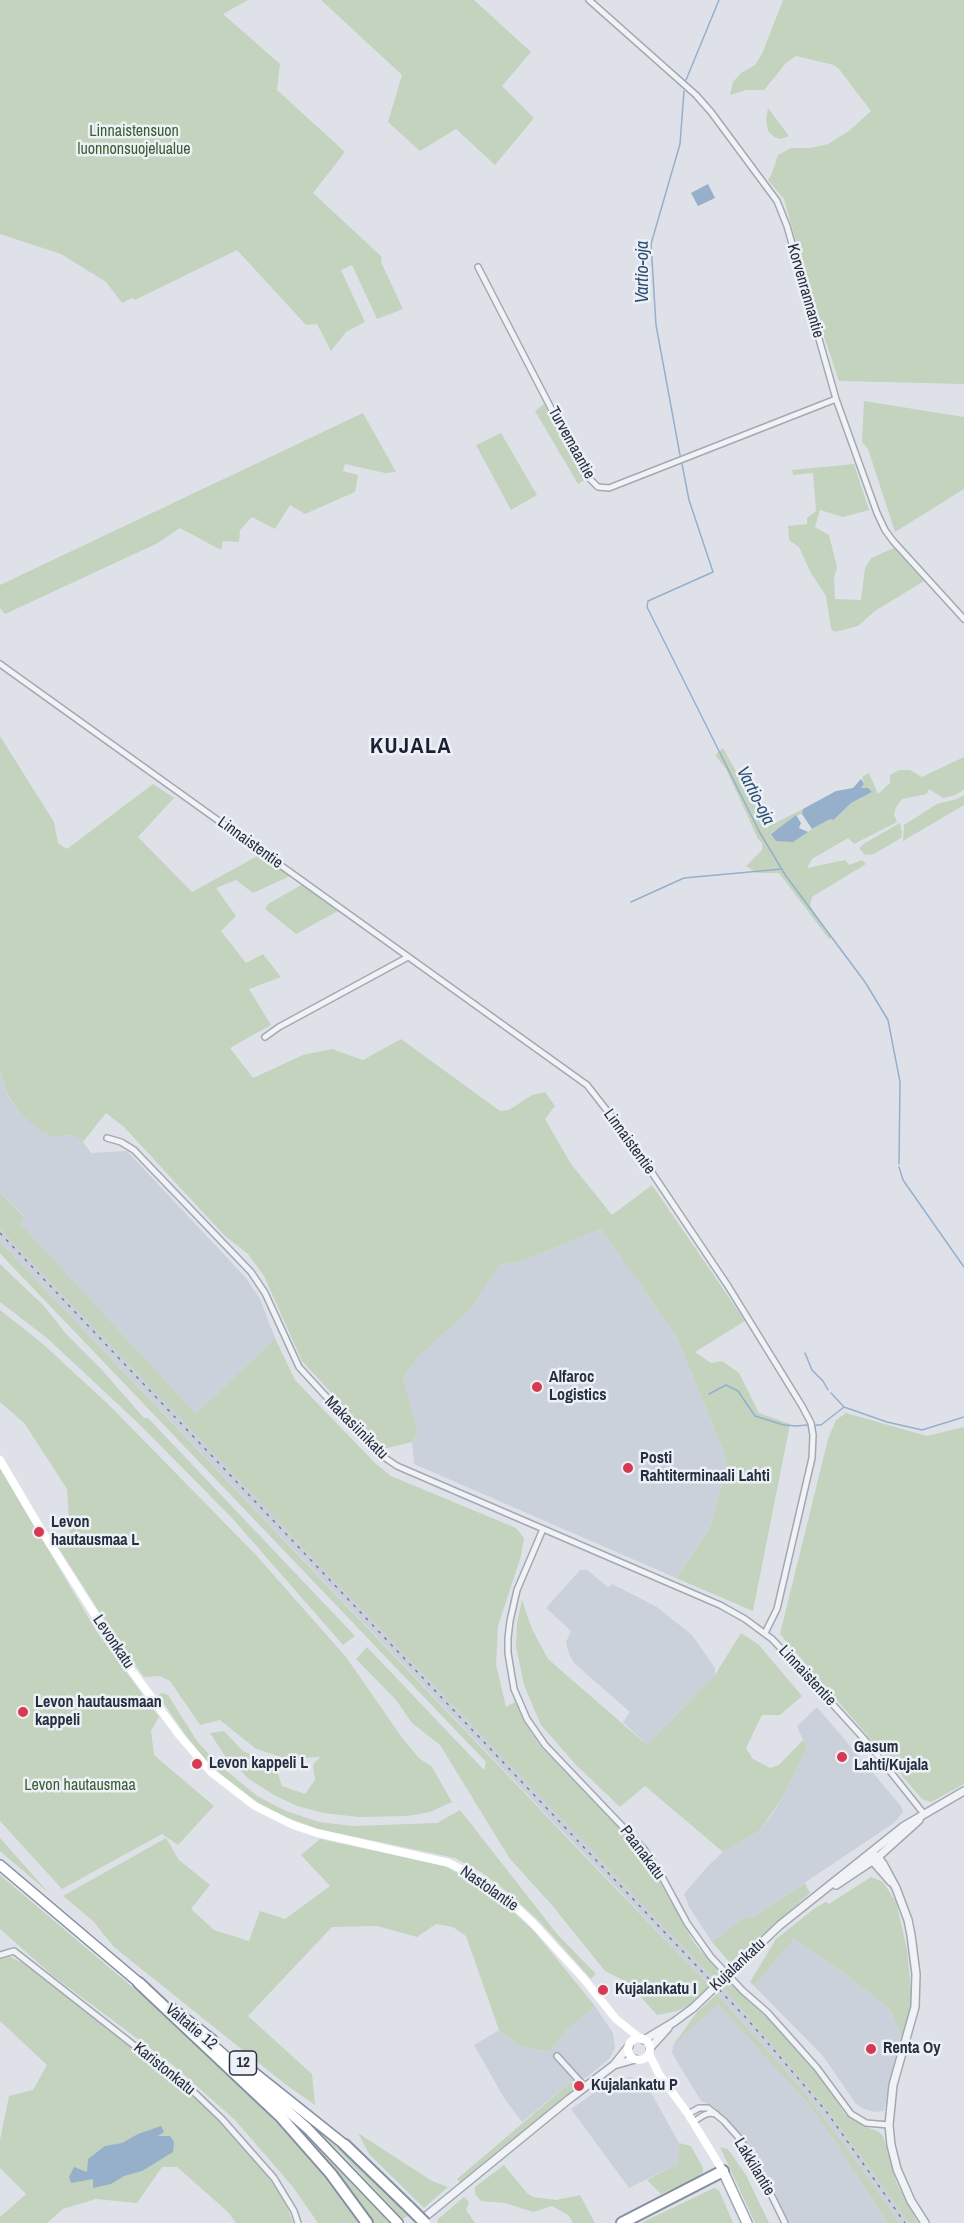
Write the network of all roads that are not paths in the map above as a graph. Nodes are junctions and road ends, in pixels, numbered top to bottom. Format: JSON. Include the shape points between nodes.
{"nodes":[{"id":1,"x":589,"y":0,"type":"edge"},
{"id":2,"x":478,"y":267,"type":"dead end"},
{"id":3,"x":836,"y":399,"type":"junction"},
{"id":4,"x":964,"y":619,"type":"edge"},
{"id":5,"x":0,"y":664,"type":"edge"},
{"id":6,"x":408,"y":957,"type":"junction"},
{"id":7,"x":265,"y":1037,"type":"dead end"},
{"id":8,"x":107,"y":1138,"type":"dead end"},
{"id":9,"x":0,"y":1460,"type":"edge"},
{"id":10,"x":543,"y":1529,"type":"junction"},
{"id":11,"x":765,"y":1633,"type":"junction"},
{"id":12,"x":964,"y":1791,"type":"edge"},
{"id":13,"x":924,"y":1814,"type":"junction"},
{"id":14,"x":317,"y":1833,"type":"joint"},
{"id":15,"x":874,"y":1857,"type":"junction"},
{"id":16,"x":0,"y":1865,"type":"edge"},
{"id":17,"x":0,"y":1955,"type":"edge"},
{"id":18,"x":139,"y":1983,"type":"junction"},
{"id":19,"x":616,"y":2019,"type":"junction"},
{"id":20,"x":674,"y":2022,"type":"junction"},
{"id":21,"x":642,"y":2039,"type":"junction"},
{"id":22,"x":630,"y":2045,"type":"junction"},
{"id":23,"x":649,"y":2051,"type":"junction"},
{"id":24,"x":557,"y":2056,"type":"dead end"},
{"id":25,"x":638,"y":2059,"type":"junction"},
{"id":26,"x":614,"y":2065,"type":"junction"},
{"id":27,"x":659,"y":2073,"type":"junction"},
{"id":28,"x":585,"y":2087,"type":"junction"},
{"id":29,"x":688,"y":2114,"type":"junction"},
{"id":30,"x":718,"y":2115,"type":"junction"},
{"id":31,"x":693,"y":2122,"type":"junction"},
{"id":32,"x":889,"y":2125,"type":"junction"},
{"id":33,"x":345,"y":2145,"type":"joint"},
{"id":34,"x":723,"y":2171,"type":"junction"},
{"id":35,"x":396,"y":2221,"type":"edge"},
{"id":36,"x":298,"y":2223,"type":"edge"},
{"id":37,"x":367,"y":2223,"type":"edge"},
{"id":38,"x":418,"y":2223,"type":"edge"},
{"id":39,"x":425,"y":2223,"type":"edge"},
{"id":40,"x":622,"y":2223,"type":"edge"},
{"id":41,"x":747,"y":2223,"type":"edge"},
{"id":42,"x":785,"y":2223,"type":"edge"},
{"id":43,"x":925,"y":2223,"type":"edge"}],
"edges":[{"from":1,"to":3,"type":"street","name":"Korvenrannantie","via":[[711,112],[777,201]]},
{"from":2,"to":3,"type":"street","name":"Turvemaantie","via":[[585,474],[598,488],[609,488]]},
{"from":3,"to":4,"type":"street","name":"Korvenrannantie","via":[[885,530]]},
{"from":5,"to":6,"type":"street","name":"Linnaistentie"},
{"from":6,"to":7,"type":"street"},
{"from":6,"to":11,"type":"street","name":"Linnaistentie","via":[[587,1085],[630,1140],[728,1286],[811,1423],[812,1458],[777,1609]]},
{"from":8,"to":10,"type":"street","name":"Makasiinikatu","via":[[134,1150],[251,1272],[265,1293],[299,1367],[378,1453],[397,1466]]},
{"from":9,"to":14,"type":"main road","name":"Levonkatu","via":[[110,1639],[180,1736],[211,1772],[239,1795],[273,1816]]},
{"from":10,"to":11,"type":"street","name":"Makasiinikatu","via":[[720,1605]]},
{"from":10,"to":32,"type":"street","name":"Paanakatu","via":[[517,1590],[510,1621],[511,1672],[527,1719],[545,1745],[644,1849],[704,1949],[793,2041],[851,2114],[866,2123]]},
{"from":11,"to":13,"type":"street","name":"Linnaistentie","via":[[866,1741]]},
{"from":12,"to":13,"type":"street","name":"Kujalankatu"},
{"from":13,"to":15,"type":"street","name":"Kujalankatu","via":[[904,1826]]},
{"from":14,"to":19,"type":"main road","name":"Nastolantie","via":[[439,1860],[480,1879],[531,1921]]},
{"from":15,"to":20,"type":"street","name":"Kujalankatu","bridge":true,"via":[[801,1908]]},
{"from":15,"to":32,"type":"street","via":[[901,1899],[911,1935],[917,1989],[913,2020],[893,2085]]},
{"from":16,"to":18,"type":"main road","name":"Valtatie 12","number":"12"},
{"from":17,"to":36,"type":"street","name":"Karistonkatu","via":[[14,1951],[196,2094],[230,2126],[274,2178]]},
{"from":18,"to":33,"type":"main road","number":"12"},
{"from":18,"to":35,"type":"main road","name":"Valtatie 12","number":"12","via":[[307,2128]]},
{"from":18,"to":37,"type":"highway","number":"12","via":[[280,2115]]},
{"from":19,"to":21,"type":"main road","name":"Nastolantie"},
{"from":19,"to":22,"type":"main road","name":"Nastolantie"},
{"from":20,"to":21,"type":"street","name":"Kujalankatu"},
{"from":20,"to":23,"type":"street","name":"Kujalankatu"},
{"from":21,"to":22,"type":"main road","via":[[633,2040]]},
{"from":21,"to":23,"type":"main road"},
{"from":22,"to":25,"type":"main road","via":[[629,2052]]},
{"from":22,"to":26,"type":"street"},
{"from":23,"to":25,"type":"main road"},
{"from":23,"to":27,"type":"main road"},
{"from":24,"to":28,"type":"street"},
{"from":25,"to":26,"type":"street"},
{"from":25,"to":27,"type":"main road"},
{"from":26,"to":28,"type":"street"},
{"from":27,"to":29,"type":"main road"},
{"from":28,"to":38,"type":"street"},
{"from":29,"to":30,"type":"street","via":[[702,2107]]},
{"from":29,"to":31,"type":"main road"},
{"from":30,"to":31,"type":"street","via":[[710,2112]]},
{"from":30,"to":42,"type":"street","name":"Lakkilantie","via":[[740,2139]]},
{"from":31,"to":34,"type":"main road"},
{"from":32,"to":43,"type":"street","via":[[897,2169]]},
{"from":33,"to":39,"type":"highway","number":"12","bridge":true},
{"from":34,"to":40,"type":"highway"},
{"from":34,"to":41,"type":"main road"}]}
